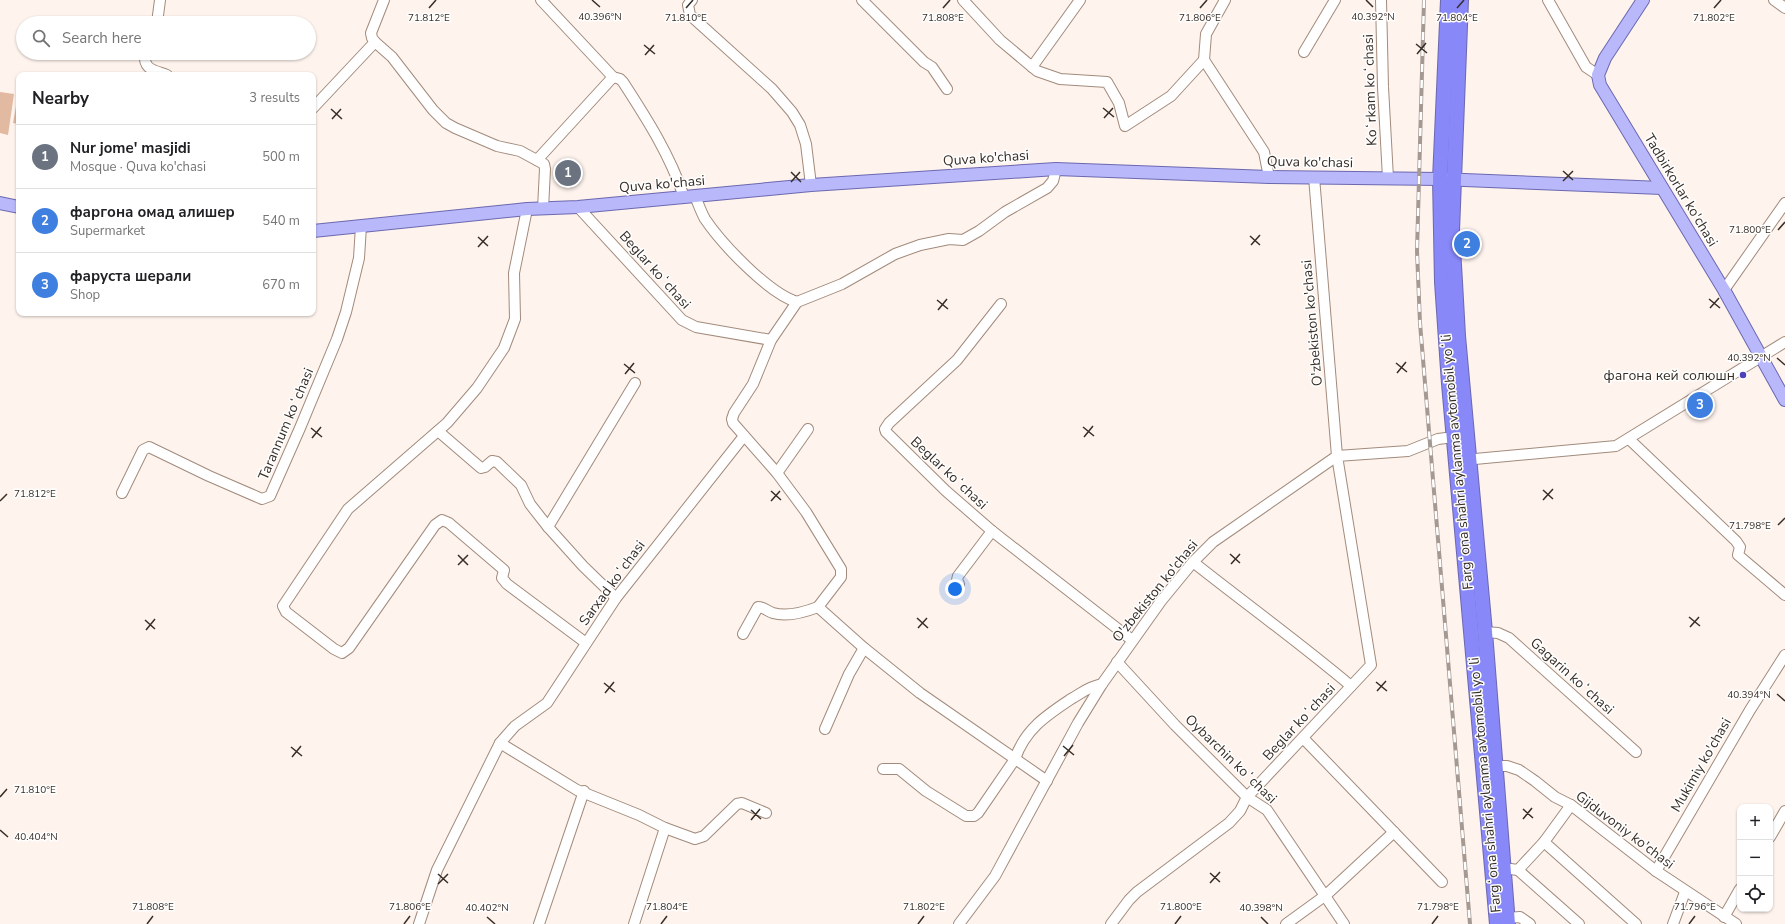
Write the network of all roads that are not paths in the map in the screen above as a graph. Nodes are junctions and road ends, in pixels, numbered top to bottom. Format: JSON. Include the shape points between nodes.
{"nodes":[{"id":1,"x":160,"y":0,"type":"edge"},
{"id":2,"x":384,"y":0,"type":"edge"},
{"id":3,"x":541,"y":0,"type":"edge"},
{"id":4,"x":692,"y":0,"type":"edge"},
{"id":5,"x":862,"y":0,"type":"edge"},
{"id":6,"x":964,"y":0,"type":"edge"},
{"id":7,"x":1080,"y":0,"type":"edge"},
{"id":8,"x":1225,"y":0,"type":"edge"},
{"id":9,"x":1335,"y":0,"type":"edge"},
{"id":10,"x":1381,"y":0,"type":"edge"},
{"id":11,"x":1448,"y":0,"type":"edge"},
{"id":12,"x":1461,"y":0,"type":"edge"},
{"id":13,"x":1548,"y":0,"type":"edge"},
{"id":14,"x":1642,"y":0,"type":"edge"},
{"id":15,"x":1774,"y":0,"type":"edge"},
{"id":16,"x":1785,"y":8,"type":"edge"},
{"id":17,"x":158,"y":16,"type":"edge"},
{"id":18,"x":375,"y":42,"type":"junction"},
{"id":19,"x":1304,"y":52,"type":"dead end"},
{"id":20,"x":144,"y":60,"type":"edge"},
{"id":21,"x":1204,"y":60,"type":"junction"},
{"id":22,"x":1032,"y":67,"type":"junction"},
{"id":23,"x":160,"y":72,"type":"edge"},
{"id":24,"x":1598,"y":75,"type":"junction"},
{"id":25,"x":613,"y":77,"type":"junction"},
{"id":26,"x":947,"y":89,"type":"dead end"},
{"id":27,"x":316,"y":105,"type":"edge"},
{"id":28,"x":537,"y":160,"type":"junction"},
{"id":29,"x":1056,"y":169,"type":"junction"},
{"id":30,"x":1269,"y":177,"type":"junction"},
{"id":31,"x":1314,"y":177,"type":"junction"},
{"id":32,"x":1388,"y":178,"type":"junction"},
{"id":33,"x":1447,"y":180,"type":"junction"},
{"id":34,"x":811,"y":185,"type":"junction"},
{"id":35,"x":1662,"y":188,"type":"junction"},
{"id":36,"x":690,"y":196,"type":"junction"},
{"id":37,"x":0,"y":203,"type":"edge"},
{"id":38,"x":1785,"y":203,"type":"edge"},
{"id":39,"x":16,"y":206,"type":"edge"},
{"id":40,"x":578,"y":207,"type":"junction"},
{"id":41,"x":543,"y":208,"type":"junction"},
{"id":42,"x":527,"y":210,"type":"junction"},
{"id":43,"x":361,"y":226,"type":"junction"},
{"id":44,"x":316,"y":231,"type":"edge"},
{"id":45,"x":1724,"y":290,"type":"junction"},
{"id":46,"x":797,"y":302,"type":"junction"},
{"id":47,"x":1001,"y":304,"type":"dead end"},
{"id":48,"x":771,"y":340,"type":"junction"},
{"id":49,"x":1785,"y":342,"type":"edge"},
{"id":50,"x":1760,"y":357,"type":"junction"},
{"id":51,"x":635,"y":384,"type":"dead end"},
{"id":52,"x":1785,"y":400,"type":"edge"},
{"id":53,"x":808,"y":429,"type":"dead end"},
{"id":54,"x":438,"y":431,"type":"junction"},
{"id":55,"x":744,"y":436,"type":"junction"},
{"id":56,"x":1454,"y":437,"type":"junction"},
{"id":57,"x":1629,"y":439,"type":"junction"},
{"id":58,"x":1337,"y":456,"type":"junction"},
{"id":59,"x":1463,"y":460,"type":"junction"},
{"id":60,"x":777,"y":473,"type":"junction"},
{"id":61,"x":122,"y":493,"type":"dead end"},
{"id":62,"x":548,"y":527,"type":"junction"},
{"id":63,"x":992,"y":531,"type":"junction"},
{"id":64,"x":1194,"y":562,"type":"junction"},
{"id":65,"x":959,"y":584,"type":"dead end"},
{"id":66,"x":1785,"y":595,"type":"edge"},
{"id":67,"x":616,"y":598,"type":"junction"},
{"id":68,"x":818,"y":607,"type":"junction"},
{"id":69,"x":1485,"y":632,"type":"junction"},
{"id":70,"x":743,"y":634,"type":"dead end"},
{"id":71,"x":1132,"y":640,"type":"junction"},
{"id":72,"x":586,"y":643,"type":"junction"},
{"id":73,"x":864,"y":648,"type":"junction"},
{"id":74,"x":1785,"y":655,"type":"edge"},
{"id":75,"x":1117,"y":662,"type":"junction"},
{"id":76,"x":1102,"y":684,"type":"junction"},
{"id":77,"x":1351,"y":686,"type":"junction"},
{"id":78,"x":825,"y":729,"type":"dead end"},
{"id":79,"x":1304,"y":739,"type":"junction"},
{"id":80,"x":500,"y":743,"type":"junction"},
{"id":81,"x":1636,"y":752,"type":"dead end"},
{"id":82,"x":1015,"y":759,"type":"junction"},
{"id":83,"x":1495,"y":766,"type":"junction"},
{"id":84,"x":883,"y":769,"type":"dead end"},
{"id":85,"x":1047,"y":781,"type":"junction"},
{"id":86,"x":584,"y":791,"type":"junction"},
{"id":87,"x":1247,"y":797,"type":"junction"},
{"id":88,"x":1571,"y":805,"type":"junction"},
{"id":89,"x":1785,"y":811,"type":"edge"},
{"id":90,"x":766,"y":813,"type":"dead end"},
{"id":91,"x":665,"y":828,"type":"junction"},
{"id":92,"x":1394,"y":832,"type":"junction"},
{"id":93,"x":1773,"y":832,"type":"edge"},
{"id":94,"x":1544,"y":842,"type":"junction"},
{"id":95,"x":1503,"y":868,"type":"junction"},
{"id":96,"x":1518,"y":870,"type":"junction"},
{"id":97,"x":1656,"y":871,"type":"junction"},
{"id":98,"x":1442,"y":882,"type":"dead end"},
{"id":99,"x":1685,"y":892,"type":"junction"},
{"id":100,"x":1737,"y":894,"type":"edge"},
{"id":101,"x":1326,"y":895,"type":"junction"},
{"id":102,"x":1724,"y":917,"type":"junction"},
{"id":103,"x":1504,"y":922,"type":"edge"},
{"id":104,"x":419,"y":924,"type":"edge"},
{"id":105,"x":539,"y":924,"type":"edge"},
{"id":106,"x":634,"y":924,"type":"edge"},
{"id":107,"x":959,"y":924,"type":"edge"},
{"id":108,"x":1111,"y":924,"type":"edge"},
{"id":109,"x":1286,"y":924,"type":"edge"},
{"id":110,"x":1344,"y":924,"type":"edge"},
{"id":111,"x":1530,"y":924,"type":"edge"},
{"id":112,"x":1579,"y":924,"type":"edge"},
{"id":113,"x":1636,"y":924,"type":"edge"},
{"id":114,"x":1673,"y":924,"type":"edge"},
{"id":115,"x":1736,"y":924,"type":"edge"}],
"edges":[{"from":1,"to":17,"type":"street"},
{"from":2,"to":18,"type":"street","via":[[372,33]]},
{"from":3,"to":25,"type":"street"},
{"from":4,"to":34,"type":"street","via":[[688,5],[690,15],[772,89],[792,112],[800,125],[806,144]]},
{"from":5,"to":26,"type":"street","via":[[932,67]]},
{"from":6,"to":22,"type":"street","via":[[1000,40]]},
{"from":7,"to":22,"type":"street"},
{"from":8,"to":21,"type":"street","via":[[1206,34]]},
{"from":9,"to":19,"type":"street"},
{"from":10,"to":32,"type":"street","name":"Koʻrkam koʻchasi"},
{"from":11,"to":33,"type":"highway","name":"Fargʻona shahri aylanma avtomobil yoʻli"},
{"from":12,"to":33,"type":"highway","name":"Fargʻona shahri aylanma avtomobil yoʻli"},
{"from":13,"to":24,"type":"street","name":"Tadbirkorlar ko'chasi","via":[[1586,67]]},
{"from":14,"to":24,"type":"main road","via":[[1610,48]]},
{"from":15,"to":16,"type":"street"},
{"from":18,"to":27,"type":"street"},
{"from":18,"to":28,"type":"street","via":[[392,57],[446,123]]},
{"from":20,"to":23,"type":"street","via":[[146,66]]},
{"from":21,"to":22,"type":"street","via":[[1171,96],[1125,126],[1119,103],[1107,82],[1060,79]]},
{"from":21,"to":30,"type":"street","via":[[1264,152]]},
{"from":24,"to":35,"type":"main road","name":"Tadbirkorlar ko'chasi","via":[[1605,94]]},
{"from":25,"to":28,"type":"street"},
{"from":25,"to":36,"type":"street","via":[[623,82],[658,137]]},
{"from":28,"to":41,"type":"street","via":[[544,164],[546,169]]},
{"from":29,"to":30,"type":"main road","name":"Quva ko'chasi"},
{"from":29,"to":34,"type":"main road","name":"Quva ko'chasi"},
{"from":29,"to":46,"type":"street","via":[[1053,181],[1047,188],[963,240],[949,239],[920,245],[842,284]]},
{"from":30,"to":31,"type":"main road","name":"Quva ko'chasi"},
{"from":31,"to":32,"type":"main road","name":"Quva ko'chasi"},
{"from":31,"to":58,"type":"street","name":"O'zbekiston ko'chasi"},
{"from":32,"to":33,"type":"main road","name":"Quva ko'chasi"},
{"from":33,"to":35,"type":"main road","name":"Quva ko'chasi"},
{"from":33,"to":56,"type":"highway","name":"Fargʻona shahri aylanma avtomobil yoʻli","via":[[1442,282]]},
{"from":33,"to":59,"type":"highway","name":"Fargʻona shahri aylanma avtomobil yoʻli","via":[[1452,231]]},
{"from":34,"to":36,"type":"main road","name":"Quva ko'chasi"},
{"from":35,"to":45,"type":"main road","name":"Tadbirkorlar ko'chasi"},
{"from":36,"to":40,"type":"main road","name":"Quva ko'chasi"},
{"from":36,"to":46,"type":"street","via":[[704,218],[742,262],[789,300]]},
{"from":37,"to":39,"type":"main road"},
{"from":38,"to":45,"type":"street"},
{"from":40,"to":41,"type":"main road","name":"Quva ko'chasi"},
{"from":40,"to":48,"type":"street","name":"Beglar koʻchasi","via":[[682,320],[696,327]]},
{"from":41,"to":42,"type":"main road","name":"Quva ko'chasi"},
{"from":42,"to":43,"type":"main road","name":"Quva ko'chasi"},
{"from":42,"to":54,"type":"street","via":[[514,273],[515,319],[504,348],[477,388]]},
{"from":43,"to":44,"type":"main road","name":"Quva ko'chasi"},
{"from":43,"to":61,"type":"street","name":"Tarannum koʻchasi","via":[[359,258],[346,312],[270,496],[262,499],[150,447],[143,450]]},
{"from":45,"to":50,"type":"main road","name":"Tadbirkorlar ko'chasi"},
{"from":46,"to":48,"type":"street"},
{"from":47,"to":63,"type":"street","name":"Beglar koʻchasi","via":[[957,360],[889,423],[886,429],[889,436],[946,491]]},
{"from":48,"to":55,"type":"street","via":[[753,384],[732,416],[733,423]]},
{"from":49,"to":50,"type":"street"},
{"from":50,"to":52,"type":"main road","name":"Tadbirkorlar ko'chasi"},
{"from":50,"to":57,"type":"street"},
{"from":51,"to":62,"type":"street"},
{"from":53,"to":60,"type":"street"},
{"from":54,"to":62,"type":"street","via":[[481,468],[492,461],[497,462],[521,485],[530,504]]},
{"from":54,"to":72,"type":"street","via":[[348,509],[286,600],[283,606],[286,612],[342,653],[349,648],[435,525],[442,520],[449,523],[504,570],[502,578],[507,584]]},
{"from":55,"to":60,"type":"street"},
{"from":55,"to":67,"type":"street","name":"Sarxad koʻchasi"},
{"from":56,"to":58,"type":"street","via":[[1438,439],[1408,451]]},
{"from":56,"to":59,"type":"highway","name":"Fargʻona shahri aylanma avtomobil yoʻli"},
{"from":57,"to":59,"type":"street","via":[[1612,447]]},
{"from":57,"to":66,"type":"street","via":[[1736,540],[1740,547],[1738,555],[1743,560]]},
{"from":58,"to":64,"type":"street","name":"O'zbekiston ko'chasi","via":[[1213,542]]},
{"from":58,"to":77,"type":"street","name":"Beglar koʻchasi","via":[[1372,665]]},
{"from":59,"to":69,"type":"highway","name":"Fargʻona shahri aylanma avtomobil yoʻli"},
{"from":59,"to":103,"type":"highway","name":"Fargʻona shahri aylanma avtomobil yoʻli"},
{"from":60,"to":68,"type":"street","via":[[806,512],[842,572],[839,580]]},
{"from":62,"to":67,"type":"street"},
{"from":63,"to":65,"type":"street","via":[[958,576]]},
{"from":63,"to":71,"type":"street","name":"Beglar koʻchasi"},
{"from":64,"to":71,"type":"street","name":"O'zbekiston ko'chasi"},
{"from":64,"to":77,"type":"street"},
{"from":67,"to":72,"type":"street","name":"Sarxad koʻchasi"},
{"from":68,"to":70,"type":"street","via":[[785,613],[774,613],[758,607]]},
{"from":68,"to":73,"type":"street"},
{"from":69,"to":81,"type":"street","name":"Gagarin koʻchasi","via":[[1498,633],[1509,638]]},
{"from":69,"to":83,"type":"highway","name":"Fargʻona shahri aylanma avtomobil yoʻli"},
{"from":71,"to":75,"type":"street","name":"O'zbekiston ko'chasi"},
{"from":72,"to":80,"type":"street","name":"Sarxad koʻchasi","via":[[547,703],[515,726]]},
{"from":73,"to":78,"type":"street","via":[[849,674]]},
{"from":73,"to":82,"type":"street","via":[[920,693]]},
{"from":74,"to":97,"type":"street","name":"Mukimiy ko'chasi"},
{"from":75,"to":76,"type":"street","name":"O'zbekiston ko'chasi"},
{"from":75,"to":87,"type":"street","name":"Oybarchin koʻchasi"},
{"from":76,"to":82,"type":"street","via":[[1087,688],[1044,717],[1018,750]]},
{"from":76,"to":85,"type":"street","name":"O'zbekiston ko'chasi"},
{"from":77,"to":79,"type":"street","name":"Beglar koʻchasi"},
{"from":79,"to":87,"type":"street","name":"Beglar koʻchasi"},
{"from":79,"to":92,"type":"street"},
{"from":80,"to":86,"type":"street","via":[[577,790]]},
{"from":80,"to":104,"type":"street","name":"Sarxad koʻchasi","via":[[437,870]]},
{"from":82,"to":84,"type":"street","via":[[978,813],[971,817],[959,812],[899,769]]},
{"from":82,"to":85,"type":"street"},
{"from":83,"to":88,"type":"street","name":"Gijduvoniy ko'chasi","via":[[1508,766],[1518,770]]},
{"from":83,"to":95,"type":"highway","name":"Fargʻona shahri aylanma avtomobil yoʻli"},
{"from":85,"to":107,"type":"street","name":"O'zbekiston ko'chasi","via":[[995,876]]},
{"from":86,"to":91,"type":"street"},
{"from":86,"to":105,"type":"street"},
{"from":87,"to":101,"type":"street","name":"Oybarchin koʻchasi","via":[[1267,810]]},
{"from":87,"to":108,"type":"street","name":"Beglar koʻchasi","via":[[1229,824],[1137,892]]},
{"from":88,"to":94,"type":"street"},
{"from":88,"to":97,"type":"street","name":"Gijduvoniy ko'chasi"},
{"from":89,"to":93,"type":"street"},
{"from":90,"to":91,"type":"street","via":[[742,803],[737,804],[704,836],[695,839]]},
{"from":91,"to":106,"type":"street"},
{"from":92,"to":98,"type":"street"},
{"from":92,"to":101,"type":"street"},
{"from":94,"to":96,"type":"street"},
{"from":94,"to":113,"type":"street"},
{"from":95,"to":96,"type":"street"},
{"from":95,"to":103,"type":"highway","name":"Fargʻona shahri aylanma avtomobil yoʻli"},
{"from":96,"to":112,"type":"street"},
{"from":97,"to":99,"type":"street","name":"Gijduvoniy ko'chasi"},
{"from":99,"to":102,"type":"street","name":"Gijduvoniy ko'chasi"},
{"from":99,"to":114,"type":"street"},
{"from":100,"to":102,"type":"street"},
{"from":101,"to":109,"type":"street"},
{"from":101,"to":110,"type":"street","name":"Oybarchin koʻchasi"},
{"from":102,"to":115,"type":"street","name":"Gijduvoniy ko'chasi"},
{"from":103,"to":111,"type":"street","via":[[1520,918]]}]}
